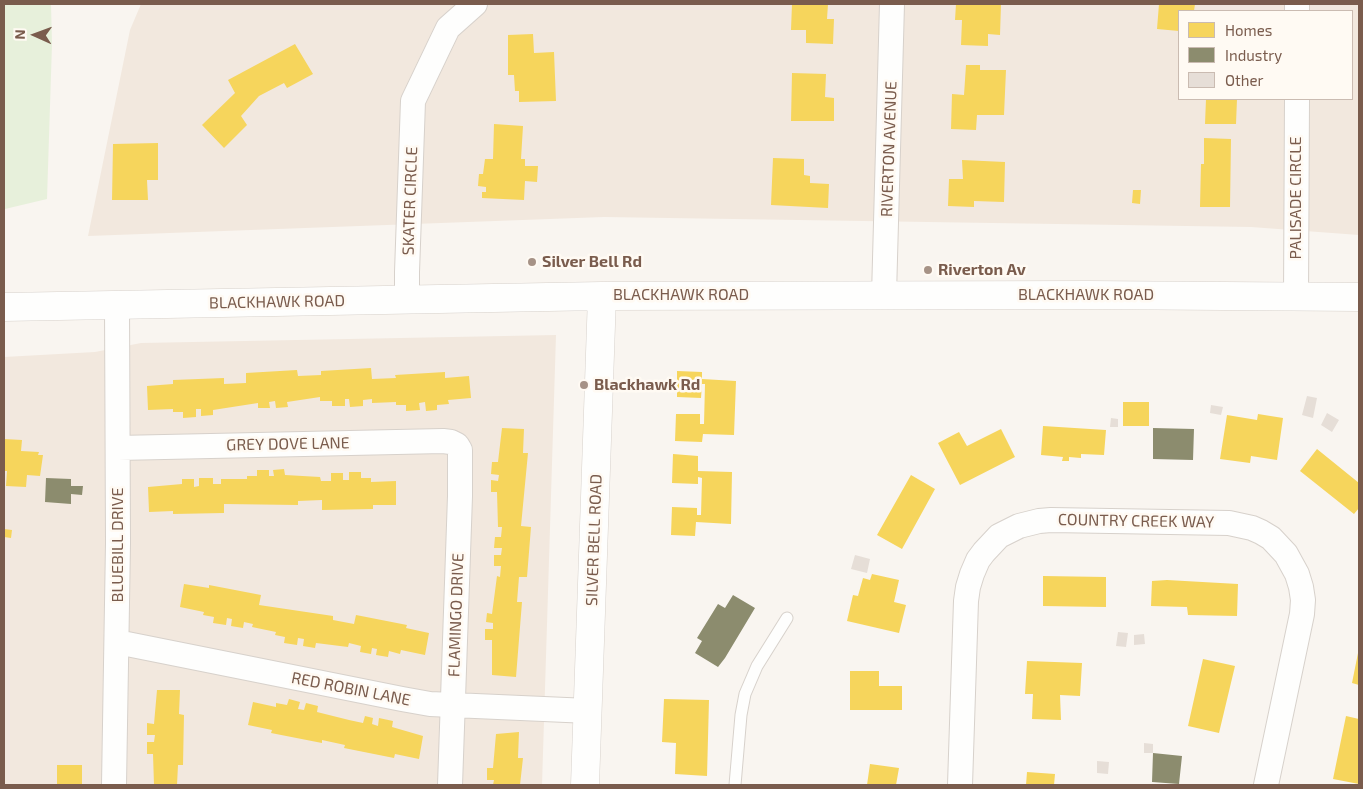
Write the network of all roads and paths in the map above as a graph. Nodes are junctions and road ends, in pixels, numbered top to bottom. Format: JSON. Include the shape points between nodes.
{"nodes":[{"id":1,"x":475,"y":4,"type":"edge"},
{"id":2,"x":892,"y":4,"type":"edge"},
{"id":3,"x":1296,"y":100,"type":"edge"},
{"id":4,"x":884,"y":295,"type":"junction"},
{"id":5,"x":602,"y":296,"type":"junction"},
{"id":6,"x":1296,"y":297,"type":"junction"},
{"id":7,"x":1359,"y":297,"type":"edge"},
{"id":8,"x":407,"y":300,"type":"junction"},
{"id":9,"x":117,"y":305,"type":"junction"},
{"id":10,"x":4,"y":307,"type":"edge"},
{"id":11,"x":457,"y":445,"type":"joint"},
{"id":12,"x":118,"y":448,"type":"junction"},
{"id":13,"x":787,"y":618,"type":"dead end"},
{"id":14,"x":117,"y":642,"type":"junction"},
{"id":15,"x":454,"y":705,"type":"junction"},
{"id":16,"x":589,"y":711,"type":"junction"},
{"id":17,"x":114,"y":785,"type":"edge"},
{"id":18,"x":450,"y":785,"type":"edge"},
{"id":19,"x":585,"y":785,"type":"edge"},
{"id":20,"x":735,"y":785,"type":"edge"},
{"id":21,"x":960,"y":785,"type":"edge"},
{"id":22,"x":1266,"y":785,"type":"edge"}],
"edges":[{"from":1,"to":8,"type":"street","name":"SKATER CIRCLE","via":[[448,28],[414,101]]},
{"from":2,"to":4,"type":"street","name":"RIVERTON AVENUE"},
{"from":3,"to":6,"type":"street","name":"PALISADE CIRCLE"},
{"from":4,"to":5,"type":"street","name":"BLACKHAWK ROAD"},
{"from":4,"to":6,"type":"street","name":"BLACKHAWK ROAD"},
{"from":5,"to":8,"type":"street","name":"BLACKHAWK ROAD"},
{"from":5,"to":16,"type":"street","name":"SILVER BELL ROAD"},
{"from":6,"to":7,"type":"street","name":"BLACKHAWK ROAD"},
{"from":8,"to":9,"type":"street","name":"BLACKHAWK ROAD"},
{"from":9,"to":10,"type":"street","name":"BLACKHAWK ROAD"},
{"from":9,"to":12,"type":"street","name":"BLUEBILL DRIVE"},
{"from":11,"to":12,"type":"street","name":"GREY DOVE LANE","via":[[443,441]]},
{"from":11,"to":15,"type":"street","name":"FLAMINGO DRIVE","via":[[460,450],[460,487]]},
{"from":12,"to":14,"type":"street","name":"BLUEBILL DRIVE"},
{"from":13,"to":20,"type":"lane","via":[[744,694]]},
{"from":14,"to":15,"type":"street","name":"RED ROBIN LANE","via":[[402,699]]},
{"from":14,"to":17,"type":"street","name":"BLUEBILL DRIVE"},
{"from":15,"to":16,"type":"street","name":"RED ROBIN LANE"},
{"from":15,"to":18,"type":"street","name":"FLAMINGO DRIVE"},
{"from":16,"to":19,"type":"street","name":"SILVER BELL ROAD"},
{"from":21,"to":22,"type":"street","name":"COUNTRY CREEK WAY","via":[[966,601],[972,574],[978,560],[999,536],[1018,526],[1051,520],[1229,523],[1261,532],[1286,554],[1301,586],[1302,614]]}]}
